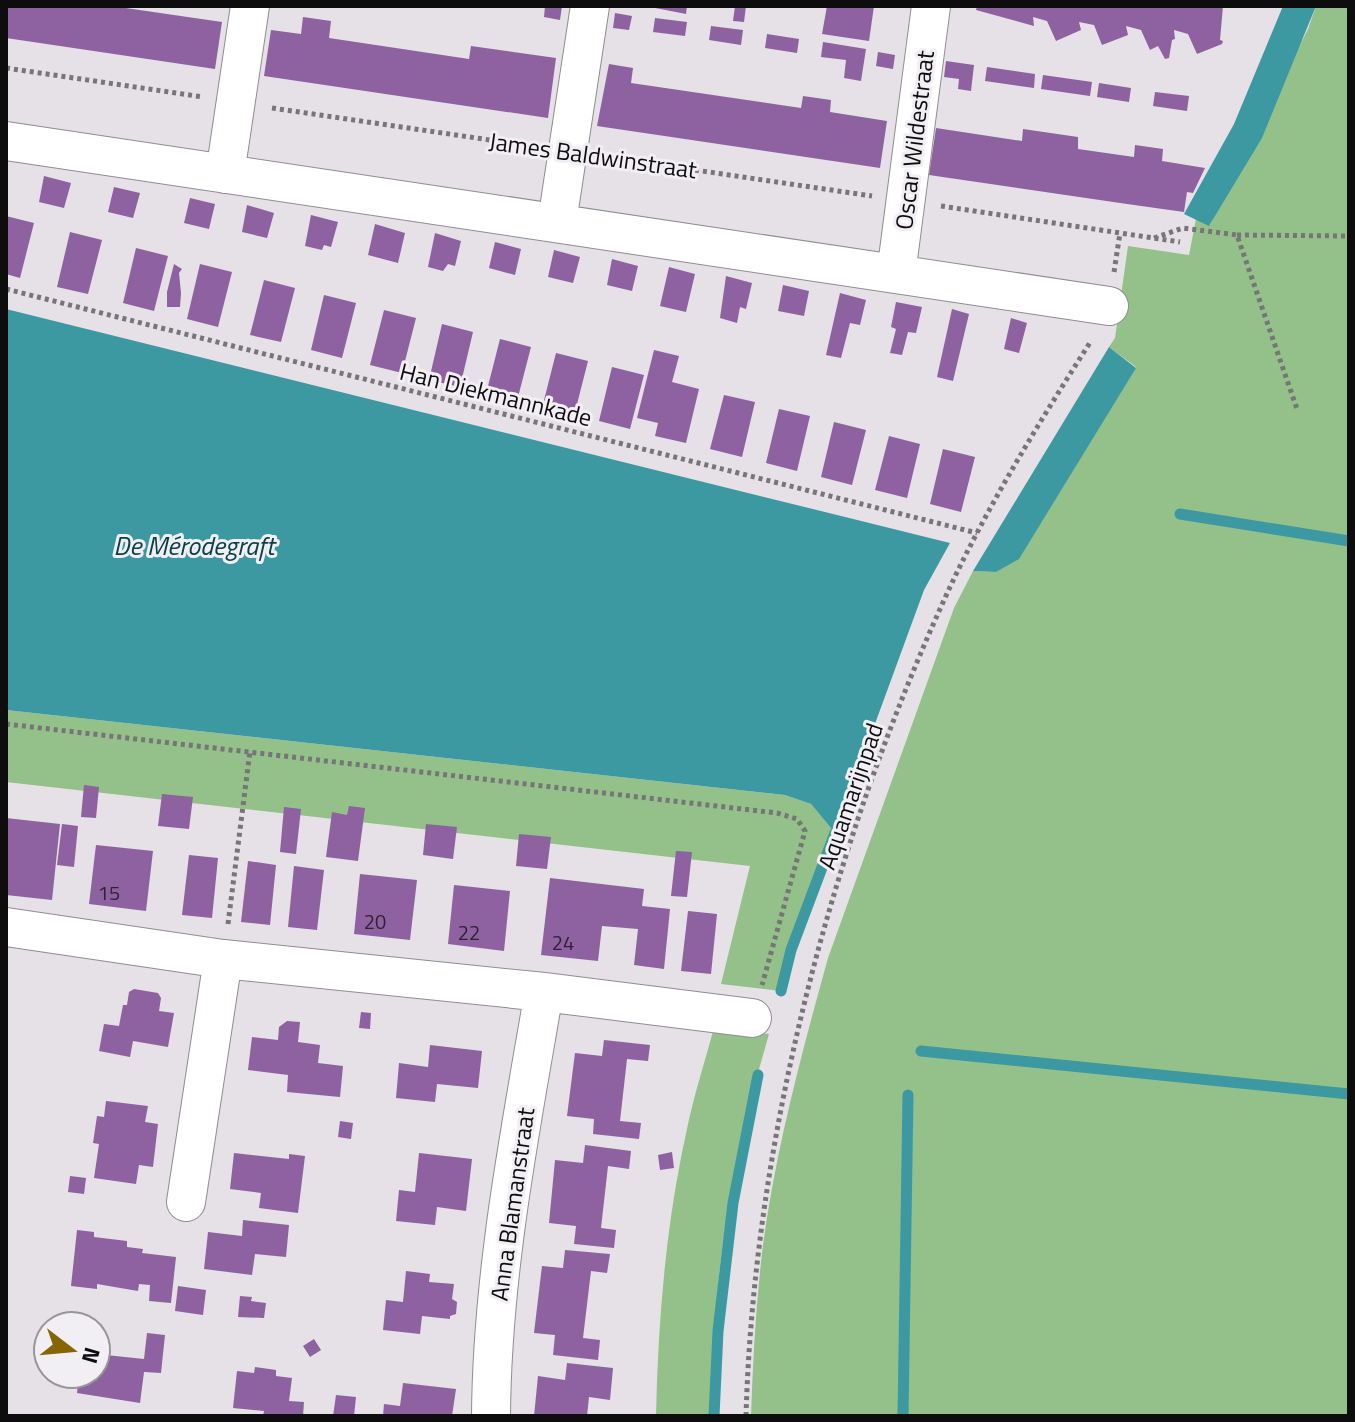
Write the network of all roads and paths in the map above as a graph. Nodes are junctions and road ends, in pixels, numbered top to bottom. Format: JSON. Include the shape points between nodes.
{"nodes":[{"id":1,"x":250,"y":6,"type":"edge"},
{"id":2,"x":590,"y":6,"type":"edge"},
{"id":3,"x":931,"y":6,"type":"edge"},
{"id":4,"x":6,"y":68,"type":"edge"},
{"id":5,"x":236,"y":102,"type":"junction"},
{"id":6,"x":6,"y":141,"type":"edge"},
{"id":7,"x":569,"y":151,"type":"junction"},
{"id":8,"x":225,"y":174,"type":"junction"},
{"id":9,"x":906,"y":201,"type":"junction"},
{"id":10,"x":557,"y":222,"type":"junction"},
{"id":11,"x":1120,"y":233,"type":"junction"},
{"id":12,"x":1237,"y":235,"type":"junction"},
{"id":13,"x":1349,"y":236,"type":"edge"},
{"id":14,"x":1154,"y":238,"type":"junction"},
{"id":15,"x":1180,"y":242,"type":"dead end"},
{"id":16,"x":896,"y":274,"type":"junction"},
{"id":17,"x":6,"y":289,"type":"edge"},
{"id":18,"x":1109,"y":306,"type":"junction"},
{"id":19,"x":1297,"y":409,"type":"dead end"},
{"id":20,"x":977,"y":533,"type":"junction"},
{"id":21,"x":6,"y":724,"type":"edge"},
{"id":22,"x":250,"y":751,"type":"junction"},
{"id":23,"x":6,"y":927,"type":"edge"},
{"id":24,"x":223,"y":959,"type":"junction"},
{"id":25,"x":544,"y":992,"type":"junction"},
{"id":26,"x":752,"y":1018,"type":"joint"},
{"id":27,"x":186,"y":1202,"type":"dead end"},
{"id":28,"x":491,"y":1416,"type":"edge"},
{"id":29,"x":746,"y":1416,"type":"edge"}],
"edges":[{"from":1,"to":5,"type":"street"},
{"from":2,"to":7,"type":"street"},
{"from":3,"to":9,"type":"street","name":"Oscar Wildestraat"},
{"from":4,"to":5,"type":"path","name":"James Baldwinstraat"},
{"from":5,"to":7,"type":"path","name":"James Baldwinstraat"},
{"from":5,"to":8,"type":"street"},
{"from":6,"to":8,"type":"street"},
{"from":7,"to":9,"type":"path","name":"James Baldwinstraat"},
{"from":7,"to":10,"type":"street"},
{"from":8,"to":10,"type":"street"},
{"from":9,"to":11,"type":"path","name":"James Baldwinstraat"},
{"from":9,"to":16,"type":"street","name":"Oscar Wildestraat"},
{"from":10,"to":16,"type":"street"},
{"from":11,"to":14,"type":"path","name":"James Baldwinstraat"},
{"from":11,"to":18,"type":"path","name":"Aquamarijnpad"},
{"from":12,"to":13,"type":"path"},
{"from":12,"to":14,"type":"path","via":[[1183,228]]},
{"from":12,"to":19,"type":"path"},
{"from":14,"to":15,"type":"path","name":"James Baldwinstraat"},
{"from":16,"to":18,"type":"street"},
{"from":17,"to":20,"type":"path","name":"Han Diekmannkade"},
{"from":18,"to":20,"type":"path","name":"Aquamarijnpad"},
{"from":20,"to":29,"type":"path","name":"Aquamarijnpad","via":[[891,729],[844,865],[799,1022],[770,1171]]},
{"from":21,"to":22,"type":"path"},
{"from":22,"to":24,"type":"path"},
{"from":22,"to":26,"type":"path","via":[[797,819],[805,831]]},
{"from":23,"to":24,"type":"street"},
{"from":24,"to":25,"type":"street"},
{"from":24,"to":27,"type":"street"},
{"from":25,"to":26,"type":"street"},
{"from":25,"to":28,"type":"street","name":"Anna Blamanstraat","via":[[499,1283]]}]}
